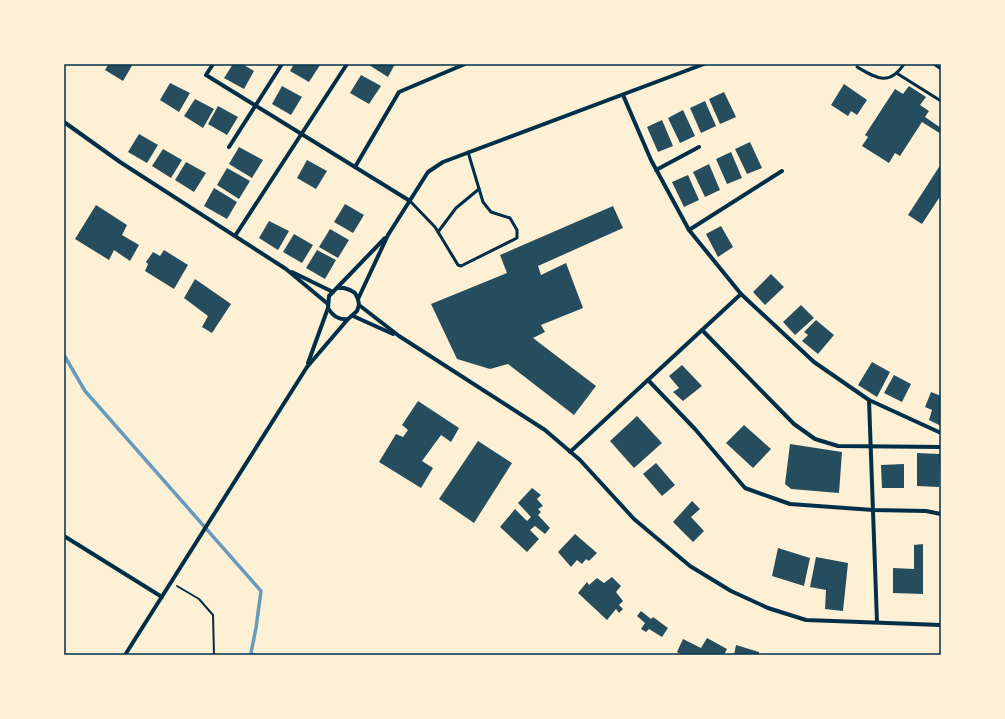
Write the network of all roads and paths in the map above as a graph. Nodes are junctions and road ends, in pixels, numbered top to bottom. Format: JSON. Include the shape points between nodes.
{"nodes":[{"id":1,"x":213,"y":64,"type":"edge"},
{"id":2,"x":282,"y":64,"type":"edge"},
{"id":3,"x":347,"y":64,"type":"edge"},
{"id":4,"x":465,"y":64,"type":"edge"},
{"id":5,"x":704,"y":64,"type":"edge"},
{"id":6,"x":904,"y":64,"type":"edge"},
{"id":7,"x":934,"y":64,"type":"edge"},
{"id":8,"x":857,"y":67,"type":"dead end"},
{"id":9,"x":941,"y":68,"type":"edge"},
{"id":10,"x":898,"y":74,"type":"junction"},
{"id":11,"x":623,"y":95,"type":"junction"},
{"id":12,"x":941,"y":102,"type":"edge"},
{"id":13,"x":256,"y":106,"type":"junction"},
{"id":14,"x":64,"y":122,"type":"edge"},
{"id":15,"x":302,"y":135,"type":"junction"},
{"id":16,"x":229,"y":147,"type":"dead end"},
{"id":17,"x":699,"y":147,"type":"dead end"},
{"id":18,"x":468,"y":152,"type":"junction"},
{"id":19,"x":355,"y":168,"type":"junction"},
{"id":20,"x":656,"y":170,"type":"junction"},
{"id":21,"x":782,"y":170,"type":"dead end"},
{"id":22,"x":479,"y":189,"type":"junction"},
{"id":23,"x":410,"y":201,"type":"junction"},
{"id":24,"x":689,"y":230,"type":"junction"},
{"id":25,"x":438,"y":232,"type":"junction"},
{"id":26,"x":388,"y":235,"type":"junction"},
{"id":27,"x":235,"y":236,"type":"junction"},
{"id":28,"x":286,"y":269,"type":"junction"},
{"id":29,"x":338,"y":288,"type":"junction"},
{"id":30,"x":333,"y":292,"type":"junction"},
{"id":31,"x":741,"y":294,"type":"junction"},
{"id":32,"x":358,"y":299,"type":"junction"},
{"id":33,"x":359,"y":305,"type":"junction"},
{"id":34,"x":328,"y":306,"type":"junction"},
{"id":35,"x":352,"y":316,"type":"junction"},
{"id":36,"x":348,"y":319,"type":"junction"},
{"id":37,"x":702,"y":330,"type":"junction"},
{"id":38,"x":399,"y":336,"type":"junction"},
{"id":39,"x":307,"y":367,"type":"junction"},
{"id":40,"x":648,"y":380,"type":"junction"},
{"id":41,"x":869,"y":400,"type":"junction"},
{"id":42,"x":941,"y":433,"type":"edge"},
{"id":43,"x":870,"y":446,"type":"junction"},
{"id":44,"x":941,"y":446,"type":"edge"},
{"id":45,"x":570,"y":452,"type":"junction"},
{"id":46,"x":873,"y":510,"type":"junction"},
{"id":47,"x":941,"y":514,"type":"edge"},
{"id":48,"x":64,"y":536,"type":"edge"},
{"id":49,"x":171,"y":582,"type":"junction"},
{"id":50,"x":162,"y":597,"type":"junction"},
{"id":51,"x":877,"y":622,"type":"junction"},
{"id":52,"x":941,"y":625,"type":"edge"},
{"id":53,"x":125,"y":655,"type":"edge"},
{"id":54,"x":214,"y":655,"type":"edge"}],
"edges":[{"from":1,"to":13,"type":"street","via":[[206,75]]},
{"from":2,"to":13,"type":"street"},
{"from":3,"to":15,"type":"street"},
{"from":4,"to":19,"type":"street","via":[[399,92]]},
{"from":5,"to":11,"type":"street"},
{"from":6,"to":10,"type":"lane"},
{"from":7,"to":9,"type":"lane"},
{"from":8,"to":10,"type":"lane","via":[[876,78],[888,78]]},
{"from":10,"to":12,"type":"lane"},
{"from":11,"to":18,"type":"street"},
{"from":11,"to":20,"type":"street"},
{"from":13,"to":15,"type":"street"},
{"from":13,"to":16,"type":"street"},
{"from":14,"to":27,"type":"street","via":[[120,162]]},
{"from":15,"to":19,"type":"street"},
{"from":15,"to":27,"type":"street"},
{"from":17,"to":20,"type":"street"},
{"from":18,"to":22,"type":"lane"},
{"from":18,"to":23,"type":"street","via":[[443,162],[428,172]]},
{"from":19,"to":23,"type":"street"},
{"from":20,"to":24,"type":"street"},
{"from":21,"to":24,"type":"street"},
{"from":22,"to":25,"type":"lane","via":[[456,208]]},
{"from":22,"to":25,"type":"lane","via":[[481,199],[491,212],[510,218],[517,230],[517,238],[461,266]]},
{"from":23,"to":25,"type":"lane"},
{"from":23,"to":26,"type":"street"},
{"from":24,"to":31,"type":"street"},
{"from":26,"to":29,"type":"street"},
{"from":26,"to":32,"type":"street"},
{"from":27,"to":28,"type":"street"},
{"from":28,"to":30,"type":"street"},
{"from":28,"to":34,"type":"street"},
{"from":29,"to":30,"type":"street"},
{"from":29,"to":32,"type":"street","via":[[350,290]]},
{"from":30,"to":34,"type":"street","via":[[329,296]]},
{"from":31,"to":37,"type":"street"},
{"from":31,"to":41,"type":"street","via":[[814,362]]},
{"from":32,"to":33,"type":"street"},
{"from":33,"to":35,"type":"street"},
{"from":33,"to":38,"type":"street"},
{"from":34,"to":36,"type":"street","via":[[336,318]]},
{"from":34,"to":39,"type":"street"},
{"from":35,"to":36,"type":"street"},
{"from":35,"to":38,"type":"street"},
{"from":36,"to":39,"type":"street"},
{"from":37,"to":40,"type":"street"},
{"from":37,"to":43,"type":"street","via":[[794,424],[815,439],[838,446]]},
{"from":38,"to":45,"type":"street","via":[[545,430]]},
{"from":39,"to":49,"type":"street"},
{"from":40,"to":45,"type":"street"},
{"from":40,"to":46,"type":"street","via":[[695,429],[745,488],[790,504]]},
{"from":41,"to":42,"type":"street"},
{"from":41,"to":43,"type":"street"},
{"from":43,"to":44,"type":"street"},
{"from":43,"to":46,"type":"street"},
{"from":45,"to":51,"type":"street","via":[[634,519],[690,566],[731,591],[768,608],[806,620]]},
{"from":46,"to":47,"type":"street","via":[[926,511]]},
{"from":46,"to":51,"type":"street"},
{"from":48,"to":50,"type":"street"},
{"from":49,"to":50,"type":"street"},
{"from":49,"to":54,"type":"path","via":[[199,599],[213,615]]},
{"from":50,"to":53,"type":"street"},
{"from":51,"to":52,"type":"street"}]}
